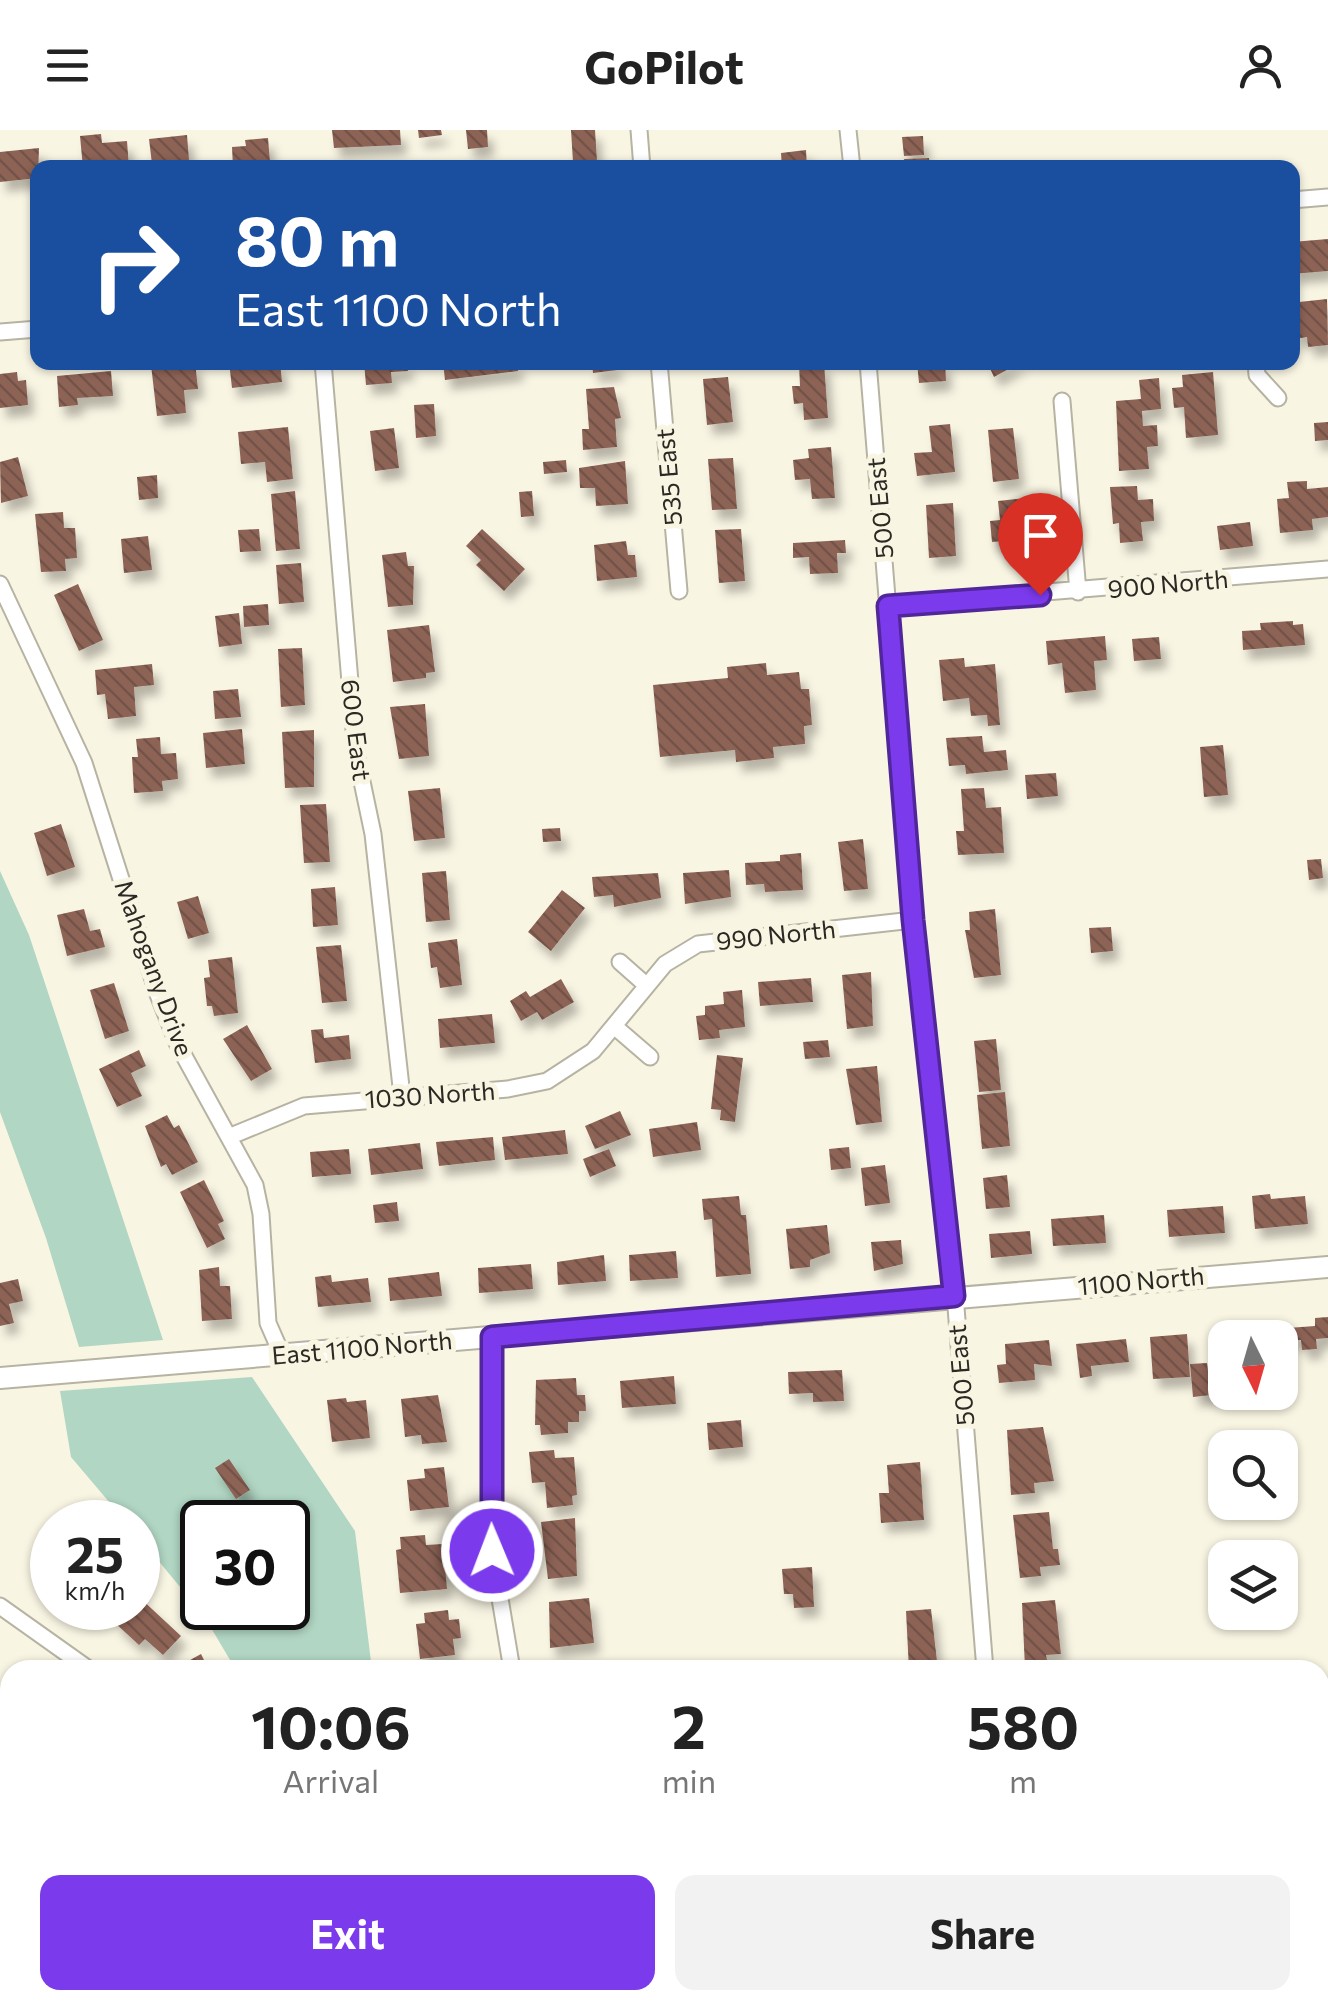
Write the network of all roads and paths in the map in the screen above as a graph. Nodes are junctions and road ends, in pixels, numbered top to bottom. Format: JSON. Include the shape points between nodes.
{"nodes":[{"id":1,"x":639,"y":130,"type":"edge"},
{"id":2,"x":848,"y":130,"type":"edge"},
{"id":3,"x":641,"y":160,"type":"edge"},
{"id":4,"x":851,"y":160,"type":"edge"},
{"id":5,"x":1328,"y":198,"type":"edge"},
{"id":6,"x":1300,"y":200,"type":"edge"},
{"id":7,"x":30,"y":330,"type":"edge"},
{"id":8,"x":0,"y":332,"type":"edge"},
{"id":9,"x":324,"y":370,"type":"edge"},
{"id":10,"x":660,"y":370,"type":"edge"},
{"id":11,"x":869,"y":370,"type":"edge"},
{"id":12,"x":1257,"y":370,"type":"edge"},
{"id":13,"x":1278,"y":398,"type":"dead end"},
{"id":14,"x":1062,"y":401,"type":"dead end"},
{"id":15,"x":1328,"y":569,"type":"edge"},
{"id":16,"x":0,"y":584,"type":"edge"},
{"id":17,"x":679,"y":591,"type":"dead end"},
{"id":18,"x":1078,"y":592,"type":"junction"},
{"id":19,"x":888,"y":606,"type":"junction"},
{"id":20,"x":913,"y":920,"type":"junction"},
{"id":21,"x":620,"y":962,"type":"dead end"},
{"id":22,"x":646,"y":986,"type":"junction"},
{"id":23,"x":614,"y":1026,"type":"junction"},
{"id":24,"x":650,"y":1056,"type":"dead end"},
{"id":25,"x":402,"y":1096,"type":"junction"},
{"id":26,"x":231,"y":1136,"type":"junction"},
{"id":27,"x":1328,"y":1267,"type":"edge"},
{"id":28,"x":954,"y":1296,"type":"junction"},
{"id":29,"x":492,"y":1337,"type":"junction"},
{"id":30,"x":282,"y":1355,"type":"junction"},
{"id":31,"x":0,"y":1378,"type":"edge"},
{"id":32,"x":0,"y":1606,"type":"edge"},
{"id":33,"x":76,"y":1660,"type":"edge"},
{"id":34,"x":510,"y":1660,"type":"edge"},
{"id":35,"x":984,"y":1660,"type":"edge"}],
"edges":[{"from":1,"to":3,"type":"street"},
{"from":2,"to":4,"type":"street"},
{"from":5,"to":6,"type":"street"},
{"from":7,"to":8,"type":"street"},
{"from":9,"to":25,"type":"street","name":"600 East","via":[[356,754],[376,851]]},
{"from":10,"to":17,"type":"street","name":"535 East"},
{"from":11,"to":19,"type":"street","name":"500 East"},
{"from":12,"to":13,"type":"street"},
{"from":14,"to":18,"type":"street"},
{"from":15,"to":18,"type":"street","name":"900 North"},
{"from":16,"to":26,"type":"street","name":"Mahogany Drive","via":[[84,764],[178,1045]]},
{"from":18,"to":19,"type":"street","name":"900 North"},
{"from":19,"to":20,"type":"street","name":"500 East"},
{"from":20,"to":22,"type":"street","name":"990 North","via":[[710,940],[679,953]]},
{"from":20,"to":28,"type":"street","name":"500 East"},
{"from":21,"to":22,"type":"street"},
{"from":22,"to":23,"type":"street","name":"990 North"},
{"from":23,"to":24,"type":"street"},
{"from":23,"to":25,"type":"street","name":"1030 North","via":[[582,1060],[547,1081]]},
{"from":25,"to":26,"type":"street","name":"1030 North","via":[[304,1106]]},
{"from":26,"to":30,"type":"street","name":"Mahogany Drive","via":[[262,1214],[268,1322]]},
{"from":27,"to":28,"type":"street","name":"1100 North"},
{"from":28,"to":29,"type":"street","name":"East 1100 North"},
{"from":28,"to":35,"type":"street","name":"500 East"},
{"from":29,"to":30,"type":"street","name":"East 1100 North"},
{"from":29,"to":34,"type":"street","via":[[492,1551]]},
{"from":30,"to":31,"type":"street","name":"East 1100 North"},
{"from":32,"to":33,"type":"street"}]}
